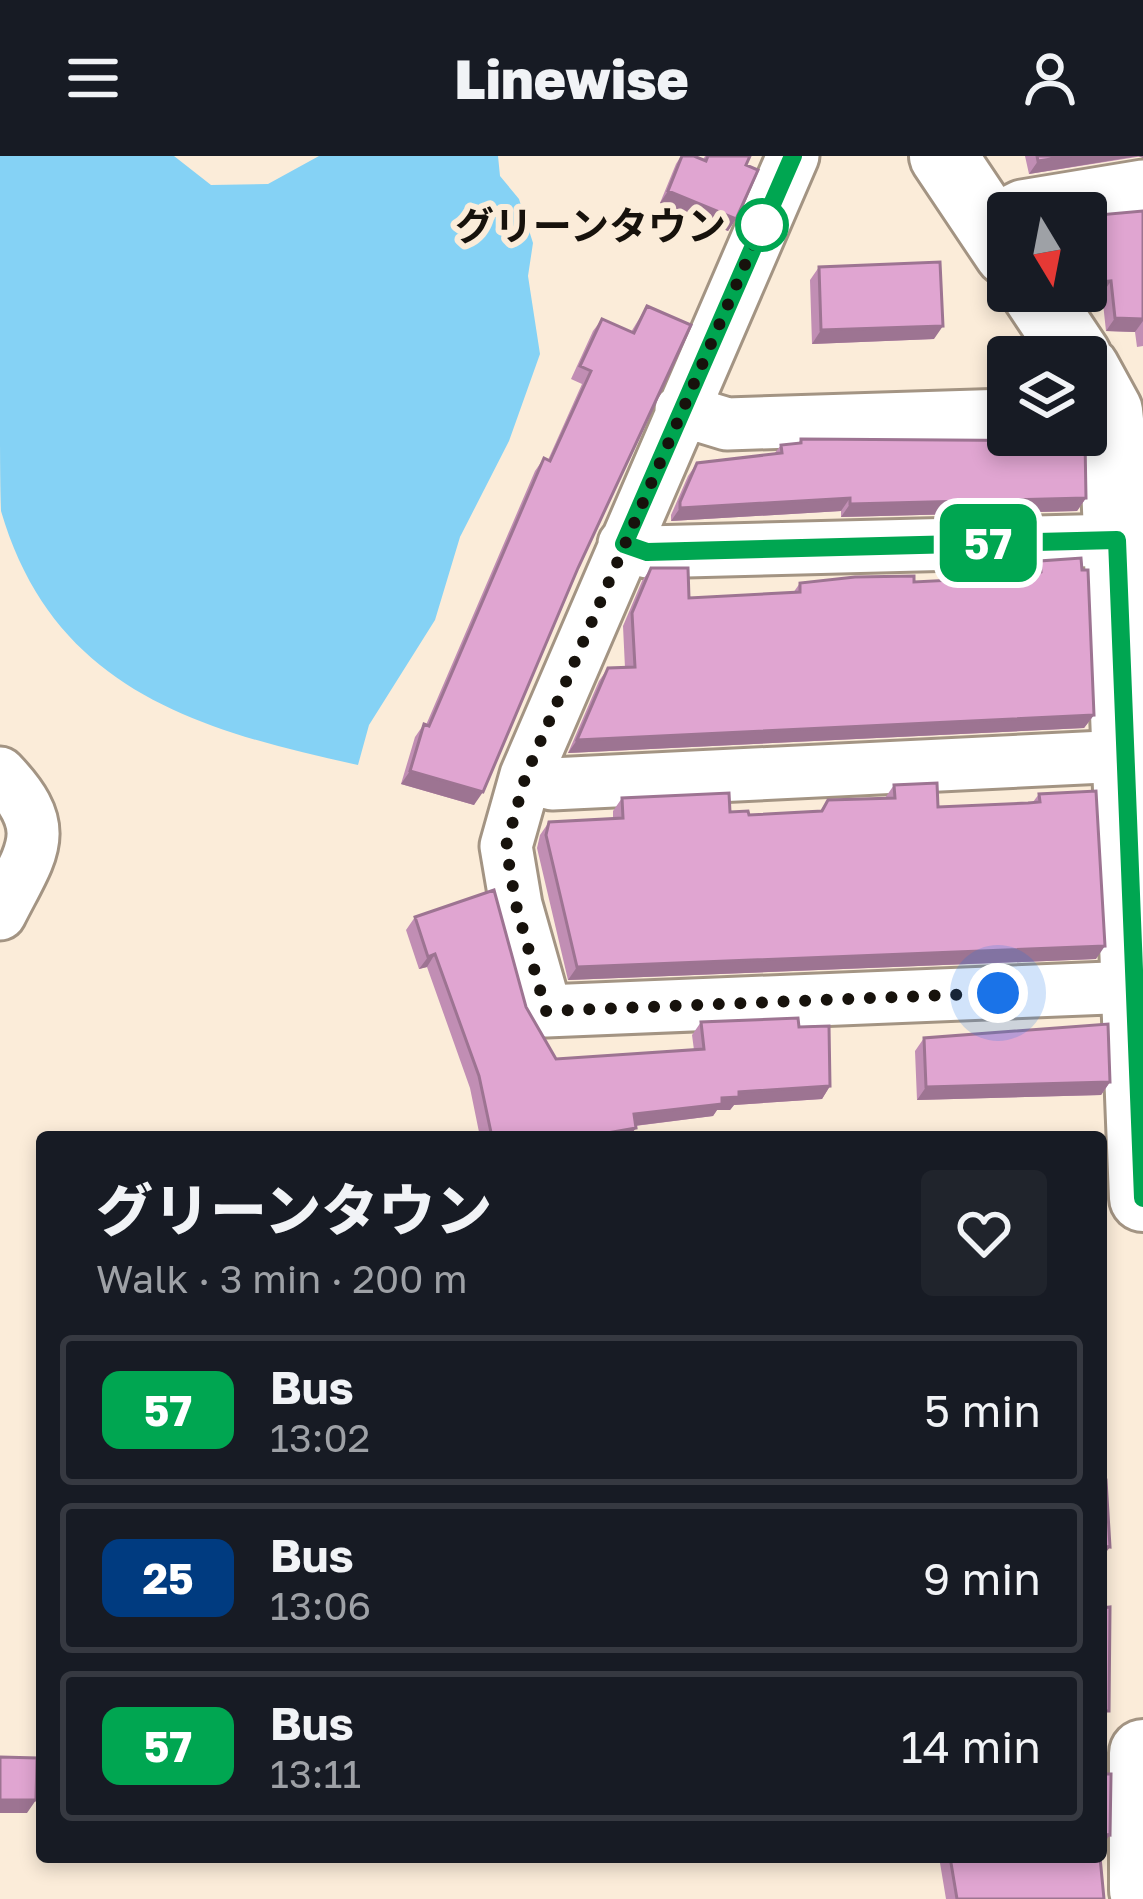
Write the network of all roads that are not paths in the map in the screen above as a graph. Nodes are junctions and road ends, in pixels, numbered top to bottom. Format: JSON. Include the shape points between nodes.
{"nodes":[{"id":1,"x":793,"y":156,"type":"edge"},
{"id":2,"x":943,"y":156,"type":"edge"},
{"id":3,"x":1143,"y":186,"type":"edge"},
{"id":4,"x":1107,"y":192,"type":"edge"},
{"id":5,"x":987,"y":222,"type":"edge"},
{"id":6,"x":681,"y":410,"type":"junction"},
{"id":7,"x":987,"y":416,"type":"edge"},
{"id":8,"x":1107,"y":453,"type":"edge"},
{"id":9,"x":1117,"y":540,"type":"junction"},
{"id":10,"x":624,"y":544,"type":"junction"},
{"id":11,"x":1132,"y":634,"type":"edge"},
{"id":12,"x":1125,"y":756,"type":"junction"},
{"id":13,"x":0,"y":773,"type":"edge"},
{"id":14,"x":526,"y":775,"type":"junction"},
{"id":15,"x":1136,"y":855,"type":"edge"},
{"id":16,"x":0,"y":914,"type":"edge"},
{"id":17,"x":1134,"y":987,"type":"junction"},
{"id":18,"x":1141,"y":1083,"type":"edge"},
{"id":19,"x":1143,"y":1198,"type":"edge"},
{"id":20,"x":1143,"y":1754,"type":"edge"},
{"id":21,"x":1143,"y":1890,"type":"edge"}],
"edges":[{"from":1,"to":6,"type":"street"},
{"from":2,"to":5,"type":"street"},
{"from":3,"to":4,"type":"street"},
{"from":6,"to":7,"type":"street","via":[[727,424]]},
{"from":6,"to":10,"type":"street"},
{"from":8,"to":9,"type":"street"},
{"from":9,"to":10,"type":"street","via":[[647,552]]},
{"from":9,"to":11,"type":"street"},
{"from":10,"to":14,"type":"street"},
{"from":11,"to":12,"type":"street"},
{"from":12,"to":14,"type":"street","via":[[552,784]]},
{"from":12,"to":15,"type":"street"},
{"from":13,"to":16,"type":"street","via":[[32,807],[35,836]]},
{"from":14,"to":17,"type":"street","via":[[506,846],[546,1011]]},
{"from":15,"to":17,"type":"street"},
{"from":17,"to":18,"type":"street"},
{"from":18,"to":19,"type":"street"},
{"from":20,"to":21,"type":"street"}]}
